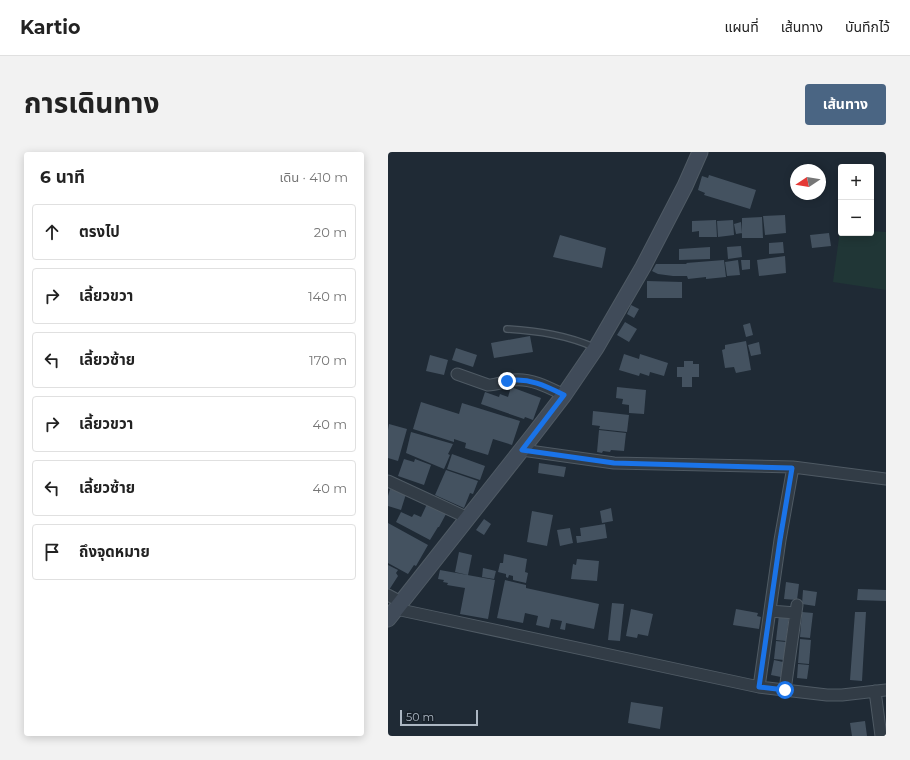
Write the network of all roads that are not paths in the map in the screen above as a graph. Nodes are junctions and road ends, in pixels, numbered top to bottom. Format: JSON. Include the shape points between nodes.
{"nodes":[{"id":1,"x":700,"y":152,"type":"edge"},
{"id":2,"x":507,"y":329,"type":"dead end"},
{"id":3,"x":596,"y":348,"type":"junction"},
{"id":4,"x":457,"y":374,"type":"dead end"},
{"id":5,"x":564,"y":395,"type":"junction"},
{"id":6,"x":522,"y":450,"type":"junction"},
{"id":7,"x":792,"y":468,"type":"junction"},
{"id":8,"x":886,"y":479,"type":"edge"},
{"id":9,"x":388,"y":481,"type":"edge"},
{"id":10,"x":468,"y":518,"type":"junction"},
{"id":11,"x":393,"y":606,"type":"edge"},
{"id":12,"x":770,"y":611,"type":"junction"},
{"id":13,"x":759,"y":687,"type":"junction"},
{"id":14,"x":785,"y":690,"type":"junction"},
{"id":15,"x":881,"y":691,"type":"edge"},
{"id":16,"x":881,"y":736,"type":"edge"}],
"edges":[{"from":1,"to":3,"type":"street","via":[[643,267]]},
{"from":2,"to":3,"type":"lane","via":[[560,336]]},
{"from":3,"to":5,"type":"street"},
{"from":4,"to":5,"type":"street","via":[[488,385],[513,380],[531,381]]},
{"from":5,"to":6,"type":"street"},
{"from":6,"to":7,"type":"street","via":[[614,463]]},
{"from":6,"to":10,"type":"street"},
{"from":7,"to":8,"type":"street"},
{"from":7,"to":12,"type":"street"},
{"from":9,"to":10,"type":"street"},
{"from":10,"to":11,"type":"street"},
{"from":11,"to":13,"type":"street"},
{"from":12,"to":13,"type":"street"},
{"from":12,"to":14,"type":"street","via":[[796,609]]},
{"from":13,"to":14,"type":"street"},
{"from":14,"to":15,"type":"street","via":[[827,695]]},
{"from":15,"to":16,"type":"street"}]}
